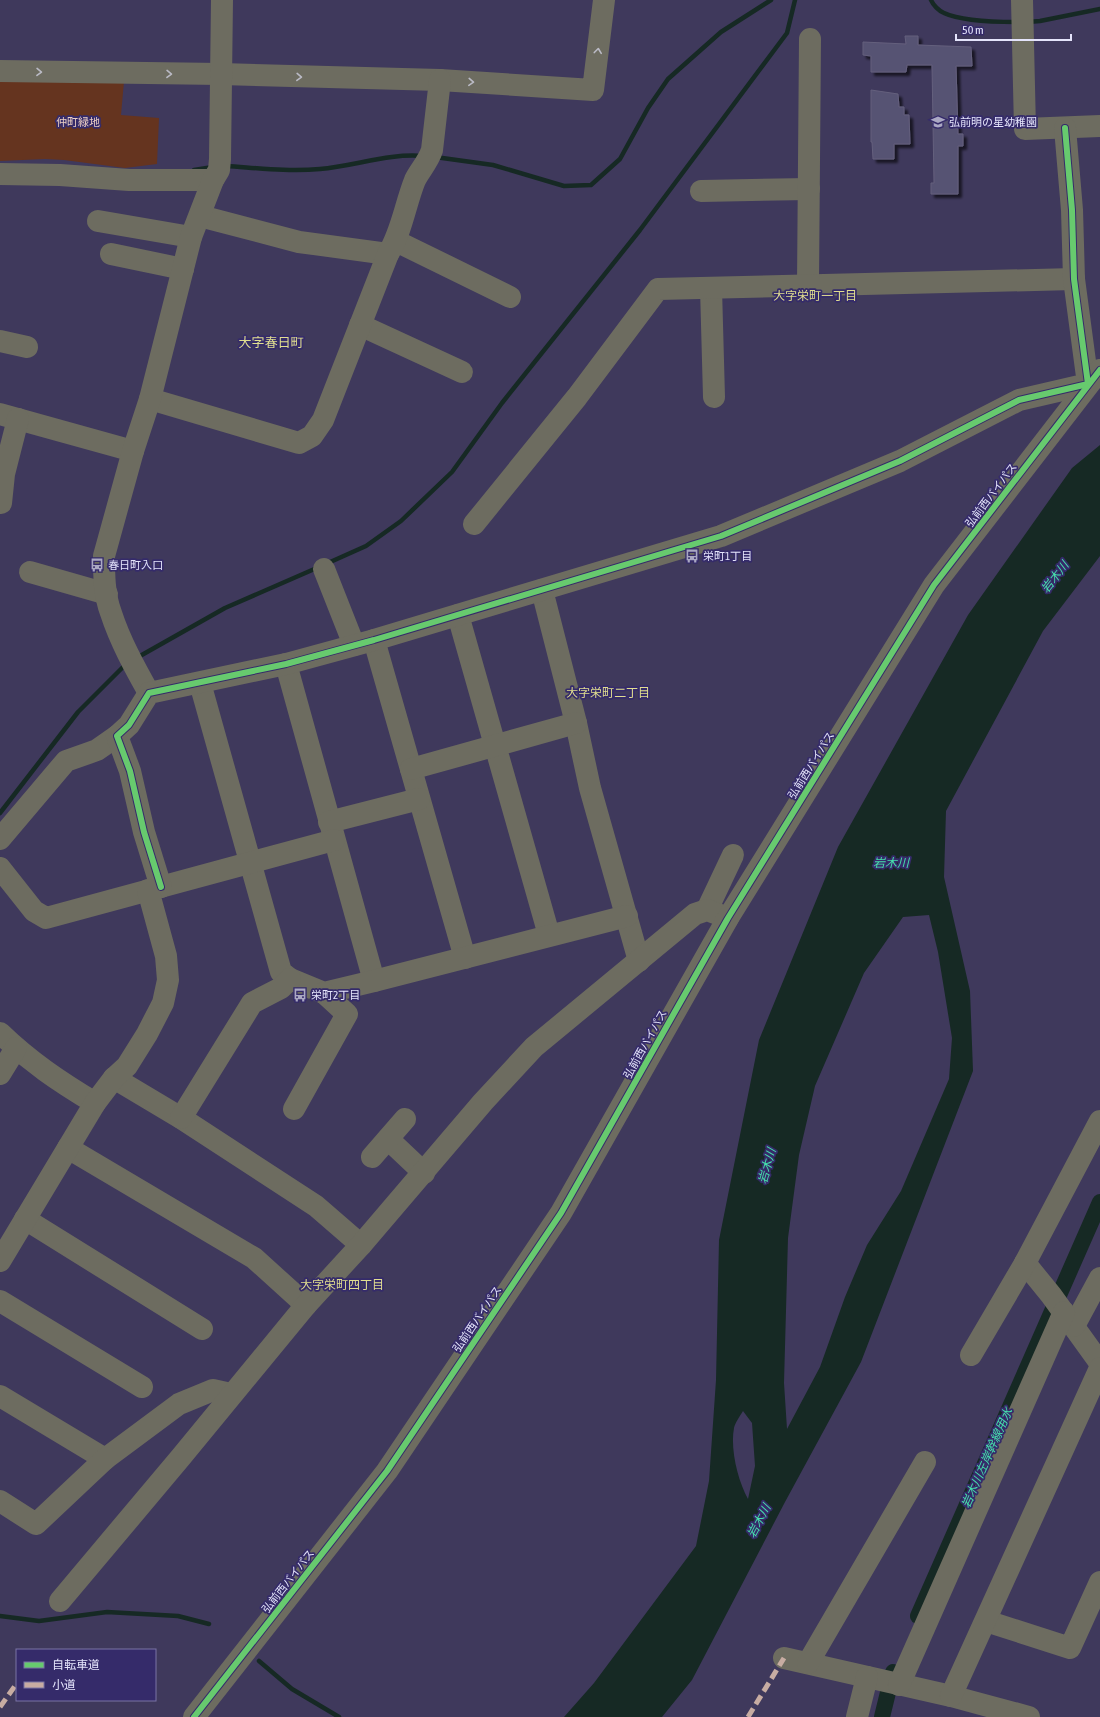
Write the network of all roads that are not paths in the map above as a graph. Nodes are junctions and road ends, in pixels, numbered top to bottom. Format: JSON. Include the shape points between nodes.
{"nodes":[{"id":1,"x":222,"y":0,"type":"edge"},
{"id":2,"x":604,"y":0,"type":"edge"},
{"id":3,"x":1022,"y":17,"type":"edge"},
{"id":4,"x":810,"y":39,"type":"dead end"},
{"id":5,"x":0,"y":71,"type":"edge"},
{"id":6,"x":221,"y":74,"type":"junction"},
{"id":7,"x":440,"y":80,"type":"junction"},
{"id":8,"x":1100,"y":126,"type":"edge"},
{"id":9,"x":1065,"y":128,"type":"junction"},
{"id":10,"x":217,"y":170,"type":"junction"},
{"id":11,"x":0,"y":174,"type":"edge"},
{"id":12,"x":809,"y":189,"type":"junction"},
{"id":13,"x":701,"y":191,"type":"dead end"},
{"id":14,"x":200,"y":216,"type":"junction"},
{"id":15,"x":98,"y":221,"type":"dead end"},
{"id":16,"x":191,"y":237,"type":"junction"},
{"id":17,"x":392,"y":248,"type":"junction"},
{"id":18,"x":111,"y":254,"type":"dead end"},
{"id":19,"x":183,"y":269,"type":"junction"},
{"id":20,"x":1074,"y":279,"type":"junction"},
{"id":21,"x":808,"y":284,"type":"junction"},
{"id":22,"x":711,"y":288,"type":"junction"},
{"id":23,"x":510,"y":297,"type":"dead end"},
{"id":24,"x":360,"y":325,"type":"junction"},
{"id":25,"x":0,"y":341,"type":"edge"},
{"id":26,"x":27,"y":347,"type":"dead end"},
{"id":27,"x":462,"y":372,"type":"dead end"},
{"id":28,"x":1094,"y":377,"type":"edge"},
{"id":29,"x":714,"y":397,"type":"dead end"},
{"id":30,"x":150,"y":399,"type":"junction"},
{"id":31,"x":9,"y":416,"type":"edge"},
{"id":32,"x":133,"y":451,"type":"junction"},
{"id":33,"x":1,"y":503,"type":"edge"},
{"id":34,"x":474,"y":524,"type":"dead end"},
{"id":35,"x":324,"y":569,"type":"dead end"},
{"id":36,"x":30,"y":572,"type":"dead end"},
{"id":37,"x":542,"y":590,"type":"junction"},
{"id":38,"x":107,"y":594,"type":"junction"},
{"id":39,"x":458,"y":615,"type":"junction"},
{"id":40,"x":364,"y":642,"type":"junction"},
{"id":41,"x":286,"y":664,"type":"junction"},
{"id":42,"x":200,"y":682,"type":"junction"},
{"id":43,"x":149,"y":693,"type":"junction"},
{"id":44,"x":576,"y":723,"type":"junction"},
{"id":45,"x":116,"y":736,"type":"junction"},
{"id":46,"x":495,"y":745,"type":"junction"},
{"id":47,"x":411,"y":769,"type":"junction"},
{"id":48,"x":419,"y":799,"type":"junction"},
{"id":49,"x":332,"y":831,"type":"junction"},
{"id":50,"x":0,"y":839,"type":"edge"},
{"id":51,"x":733,"y":855,"type":"dead end"},
{"id":52,"x":251,"y":862,"type":"junction"},
{"id":53,"x":0,"y":868,"type":"edge"},
{"id":54,"x":154,"y":888,"type":"junction"},
{"id":55,"x":706,"y":910,"type":"junction"},
{"id":56,"x":626,"y":916,"type":"junction"},
{"id":57,"x":728,"y":918,"type":"junction"},
{"id":58,"x":549,"y":935,"type":"junction"},
{"id":59,"x":465,"y":958,"type":"junction"},
{"id":60,"x":640,"y":961,"type":"junction"},
{"id":61,"x":290,"y":979,"type":"junction"},
{"id":62,"x":374,"y":981,"type":"junction"},
{"id":63,"x":324,"y":993,"type":"junction"},
{"id":64,"x":8,"y":1041,"type":"edge"},
{"id":65,"x":0,"y":1074,"type":"edge"},
{"id":66,"x":114,"y":1078,"type":"junction"},
{"id":67,"x":96,"y":1103,"type":"junction"},
{"id":68,"x":294,"y":1109,"type":"dead end"},
{"id":69,"x":181,"y":1118,"type":"junction"},
{"id":70,"x":405,"y":1119,"type":"dead end"},
{"id":71,"x":1100,"y":1121,"type":"edge"},
{"id":72,"x":388,"y":1139,"type":"junction"},
{"id":73,"x":68,"y":1148,"type":"junction"},
{"id":74,"x":372,"y":1157,"type":"dead end"},
{"id":75,"x":424,"y":1173,"type":"junction"},
{"id":76,"x":25,"y":1219,"type":"junction"},
{"id":77,"x":361,"y":1245,"type":"junction"},
{"id":78,"x":0,"y":1261,"type":"edge"},
{"id":79,"x":1025,"y":1263,"type":"junction"},
{"id":80,"x":1100,"y":1278,"type":"edge"},
{"id":81,"x":0,"y":1301,"type":"edge"},
{"id":82,"x":306,"y":1304,"type":"junction"},
{"id":83,"x":1062,"y":1310,"type":"junction"},
{"id":84,"x":202,"y":1330,"type":"dead end"},
{"id":85,"x":971,"y":1355,"type":"dead end"},
{"id":86,"x":1100,"y":1363,"type":"edge"},
{"id":87,"x":1100,"y":1368,"type":"edge"},
{"id":88,"x":142,"y":1388,"type":"dead end"},
{"id":89,"x":231,"y":1394,"type":"junction"},
{"id":90,"x":0,"y":1396,"type":"edge"},
{"id":91,"x":105,"y":1460,"type":"junction"},
{"id":92,"x":925,"y":1462,"type":"dead end"},
{"id":93,"x":0,"y":1501,"type":"edge"},
{"id":94,"x":1100,"y":1582,"type":"edge"},
{"id":95,"x":60,"y":1601,"type":"dead end"},
{"id":96,"x":986,"y":1621,"type":"junction"},
{"id":97,"x":784,"y":1658,"type":"dead end"},
{"id":98,"x":808,"y":1663,"type":"junction"},
{"id":99,"x":887,"y":1682,"type":"junction"},
{"id":100,"x":951,"y":1696,"type":"junction"},
{"id":101,"x":194,"y":1717,"type":"edge"},
{"id":102,"x":857,"y":1717,"type":"edge"},
{"id":103,"x":1030,"y":1717,"type":"edge"}],
"edges":[{"from":1,"to":6,"type":"street"},
{"from":7,"to":2,"type":"street","one_way":true,"via":[[593,90]]},
{"from":3,"to":9,"type":"street","via":[[1026,129]]},
{"from":4,"to":12,"type":"street"},
{"from":5,"to":6,"type":"street","one_way":true},
{"from":6,"to":7,"type":"street","one_way":true},
{"from":6,"to":10,"type":"street"},
{"from":7,"to":17,"type":"street","via":[[431,155],[416,180]]},
{"from":8,"to":9,"type":"street"},
{"from":9,"to":20,"type":"street","via":[[1072,210]]},
{"from":10,"to":11,"type":"street","via":[[129,180]]},
{"from":10,"to":14,"type":"street"},
{"from":12,"to":13,"type":"street"},
{"from":12,"to":21,"type":"street"},
{"from":14,"to":16,"type":"street"},
{"from":14,"to":17,"type":"street","via":[[299,242]]},
{"from":15,"to":16,"type":"street"},
{"from":16,"to":19,"type":"street"},
{"from":17,"to":23,"type":"street"},
{"from":17,"to":24,"type":"street"},
{"from":18,"to":19,"type":"street"},
{"from":19,"to":30,"type":"street"},
{"from":20,"to":21,"type":"street"},
{"from":20,"to":28,"type":"street"},
{"from":21,"to":22,"type":"street"},
{"from":22,"to":29,"type":"street"},
{"from":22,"to":34,"type":"street","via":[[658,289],[577,397]]},
{"from":24,"to":27,"type":"street"},
{"from":24,"to":30,"type":"street","via":[[323,420],[312,436],[299,443]]},
{"from":25,"to":26,"type":"street"},
{"from":28,"to":37,"type":"street","via":[[1019,400],[900,461],[721,536]]},
{"from":28,"to":57,"type":"street","name":"弘前西バイパス","via":[[934,585]]},
{"from":30,"to":32,"type":"street"},
{"from":31,"to":32,"type":"street"},
{"from":31,"to":33,"type":"street"},
{"from":32,"to":38,"type":"street","via":[[104,556]]},
{"from":35,"to":40,"type":"street"},
{"from":36,"to":38,"type":"street"},
{"from":37,"to":39,"type":"street"},
{"from":37,"to":44,"type":"street"},
{"from":38,"to":43,"type":"street","via":[[110,612]]},
{"from":39,"to":40,"type":"street"},
{"from":39,"to":46,"type":"street"},
{"from":40,"to":41,"type":"street"},
{"from":40,"to":47,"type":"street"},
{"from":41,"to":42,"type":"street"},
{"from":41,"to":49,"type":"street"},
{"from":42,"to":43,"type":"street"},
{"from":42,"to":52,"type":"street"},
{"from":43,"to":45,"type":"street","via":[[129,725]]},
{"from":44,"to":46,"type":"street"},
{"from":44,"to":56,"type":"street","via":[[590,788]]},
{"from":45,"to":50,"type":"street","via":[[97,750],[66,761]]},
{"from":45,"to":54,"type":"street","via":[[130,771]]},
{"from":46,"to":47,"type":"street"},
{"from":46,"to":58,"type":"street"},
{"from":47,"to":48,"type":"street"},
{"from":48,"to":49,"type":"street"},
{"from":48,"to":59,"type":"street"},
{"from":49,"to":52,"type":"street"},
{"from":49,"to":62,"type":"street"},
{"from":51,"to":55,"type":"street"},
{"from":52,"to":54,"type":"street"},
{"from":52,"to":61,"type":"street","via":[[281,972]]},
{"from":53,"to":54,"type":"street","via":[[34,911],[46,918]]},
{"from":54,"to":66,"type":"street","via":[[168,980],[163,1003],[147,1034],[127,1066]]},
{"from":55,"to":57,"type":"street"},
{"from":55,"to":60,"type":"street","via":[[695,914]]},
{"from":56,"to":58,"type":"street"},
{"from":56,"to":60,"type":"street"},
{"from":57,"to":101,"type":"street","name":"弘前西バイパス","via":[[561,1213],[387,1471]]},
{"from":58,"to":59,"type":"street"},
{"from":59,"to":62,"type":"street"},
{"from":60,"to":75,"type":"street","via":[[534,1046]]},
{"from":61,"to":63,"type":"street"},
{"from":61,"to":69,"type":"street","via":[[281,988],[252,1003]]},
{"from":62,"to":63,"type":"street"},
{"from":63,"to":68,"type":"street","via":[[347,1014]]},
{"from":64,"to":65,"type":"street"},
{"from":64,"to":67,"type":"street","via":[[52,1077]]},
{"from":66,"to":67,"type":"street"},
{"from":66,"to":69,"type":"street"},
{"from":67,"to":73,"type":"street"},
{"from":69,"to":77,"type":"street","via":[[316,1206]]},
{"from":70,"to":72,"type":"street"},
{"from":71,"to":79,"type":"street"},
{"from":72,"to":74,"type":"street"},
{"from":72,"to":75,"type":"street"},
{"from":73,"to":76,"type":"street"},
{"from":73,"to":82,"type":"street","via":[[254,1258]]},
{"from":75,"to":77,"type":"street"},
{"from":76,"to":78,"type":"street"},
{"from":76,"to":84,"type":"street"},
{"from":77,"to":82,"type":"street"},
{"from":79,"to":83,"type":"street"},
{"from":79,"to":85,"type":"street"},
{"from":80,"to":83,"type":"street"},
{"from":81,"to":88,"type":"street"},
{"from":82,"to":89,"type":"street"},
{"from":83,"to":86,"type":"street"},
{"from":83,"to":99,"type":"street"},
{"from":87,"to":96,"type":"street"},
{"from":89,"to":91,"type":"street","via":[[213,1390],[179,1404]]},
{"from":89,"to":95,"type":"street"},
{"from":90,"to":91,"type":"street"},
{"from":91,"to":93,"type":"street","via":[[36,1524]]},
{"from":92,"to":98,"type":"street"},
{"from":94,"to":96,"type":"street","via":[[1070,1648]]},
{"from":96,"to":100,"type":"street"},
{"from":97,"to":98,"type":"street"},
{"from":98,"to":99,"type":"street"},
{"from":99,"to":100,"type":"street"},
{"from":99,"to":102,"type":"street"},
{"from":100,"to":103,"type":"street"}]}
